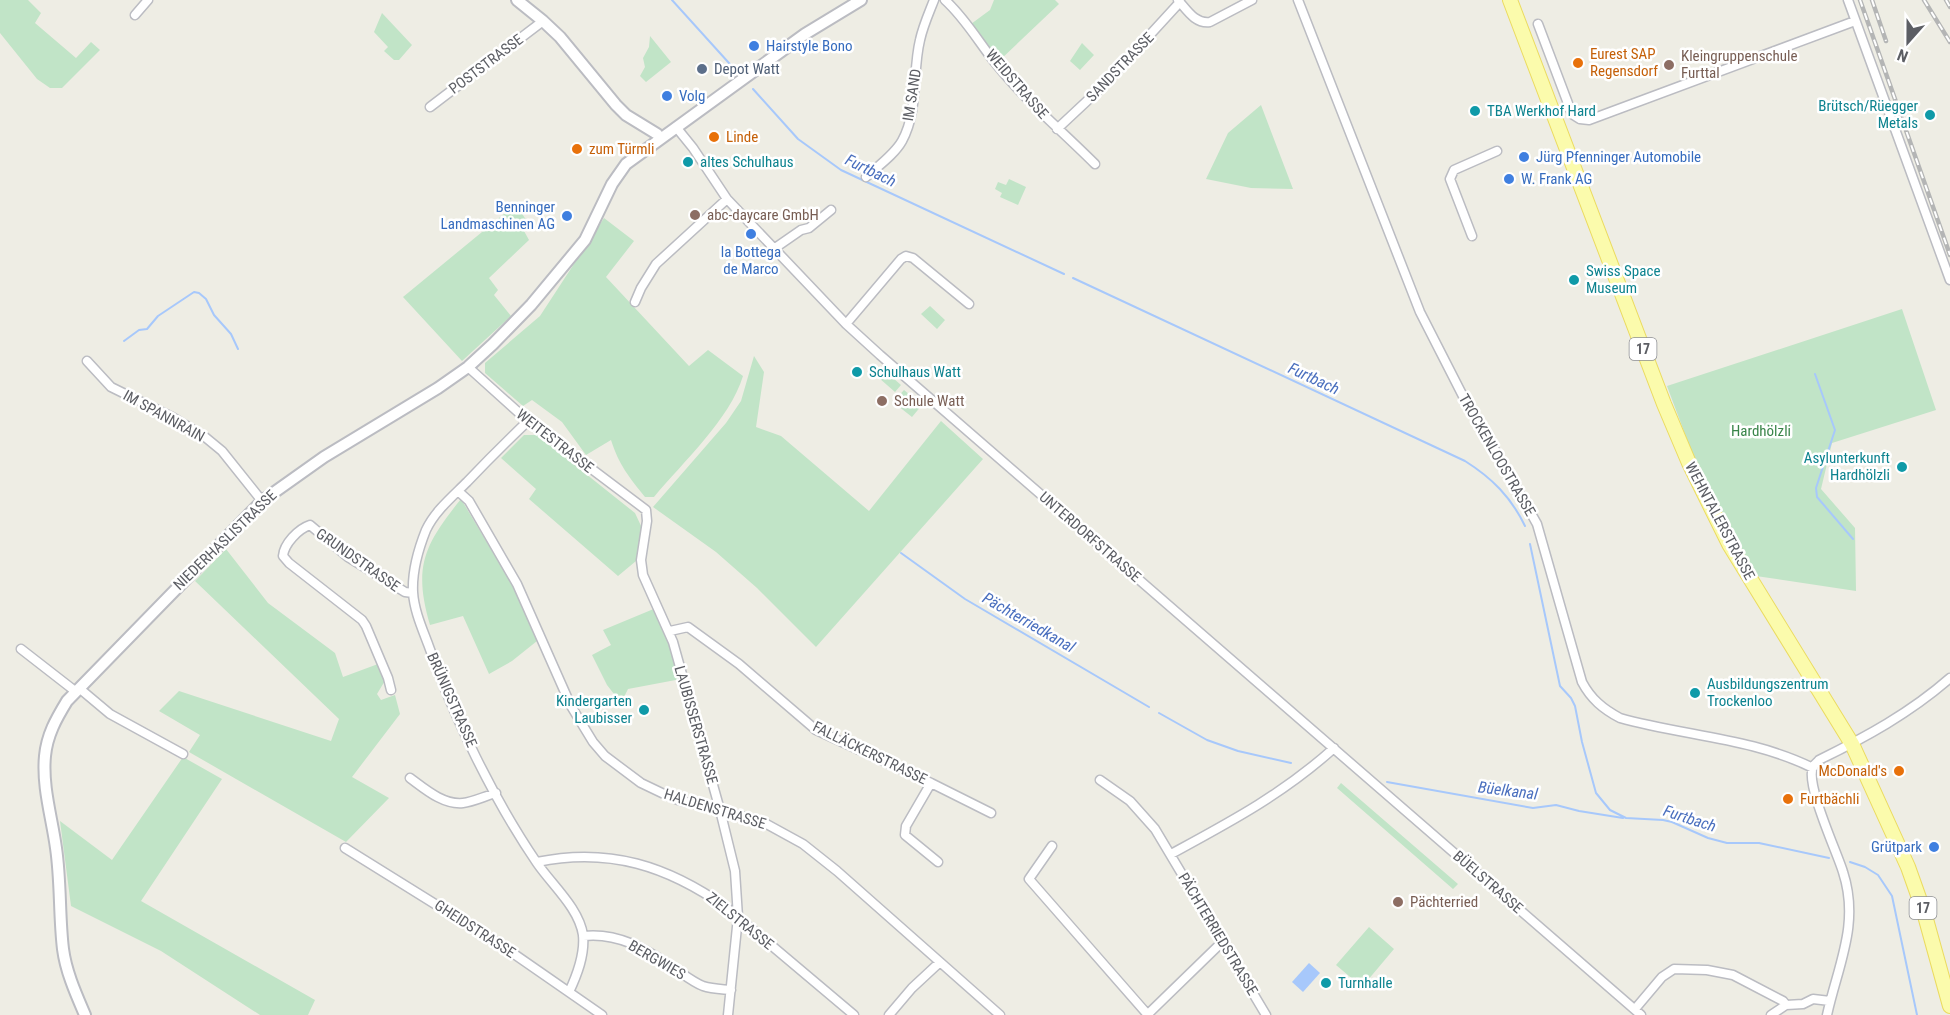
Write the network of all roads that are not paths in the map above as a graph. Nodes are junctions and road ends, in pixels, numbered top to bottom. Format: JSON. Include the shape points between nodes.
{"nodes":[{"id":1,"x":148,"y":0,"type":"edge"},
{"id":2,"x":517,"y":0,"type":"edge"},
{"id":3,"x":861,"y":0,"type":"edge"},
{"id":4,"x":934,"y":0,"type":"edge"},
{"id":5,"x":945,"y":0,"type":"edge"},
{"id":6,"x":1252,"y":0,"type":"edge"},
{"id":7,"x":1298,"y":0,"type":"edge"},
{"id":8,"x":1510,"y":0,"type":"edge"},
{"id":9,"x":1848,"y":0,"type":"edge"},
{"id":10,"x":1179,"y":1,"type":"edge"},
{"id":11,"x":135,"y":15,"type":"dead end"},
{"id":12,"x":543,"y":21,"type":"junction"},
{"id":13,"x":1855,"y":21,"type":"junction"},
{"id":14,"x":1538,"y":24,"type":"dead end"},
{"id":15,"x":430,"y":107,"type":"dead end"},
{"id":16,"x":676,"y":128,"type":"junction"},
{"id":17,"x":1057,"y":129,"type":"junction"},
{"id":18,"x":660,"y":138,"type":"junction"},
{"id":19,"x":1497,"y":151,"type":"dead end"},
{"id":20,"x":1095,"y":164,"type":"dead end"},
{"id":21,"x":866,"y":177,"type":"dead end"},
{"id":22,"x":727,"y":199,"type":"junction"},
{"id":23,"x":831,"y":210,"type":"dead end"},
{"id":24,"x":1472,"y":236,"type":"dead end"},
{"id":25,"x":775,"y":248,"type":"junction"},
{"id":26,"x":1950,"y":280,"type":"edge"},
{"id":27,"x":635,"y":302,"type":"dead end"},
{"id":28,"x":969,"y":304,"type":"dead end"},
{"id":29,"x":846,"y":324,"type":"junction"},
{"id":30,"x":87,"y":361,"type":"dead end"},
{"id":31,"x":468,"y":367,"type":"junction"},
{"id":32,"x":528,"y":421,"type":"junction"},
{"id":33,"x":458,"y":491,"type":"junction"},
{"id":34,"x":262,"y":501,"type":"junction"},
{"id":35,"x":646,"y":510,"type":"joint"},
{"id":36,"x":413,"y":593,"type":"junction"},
{"id":37,"x":670,"y":631,"type":"junction"},
{"id":38,"x":21,"y":649,"type":"dead end"},
{"id":39,"x":1950,"y":678,"type":"edge"},
{"id":40,"x":77,"y":689,"type":"junction"},
{"id":41,"x":390,"y":690,"type":"dead end"},
{"id":42,"x":1852,"y":744,"type":"junction"},
{"id":43,"x":1334,"y":748,"type":"junction"},
{"id":44,"x":183,"y":754,"type":"dead end"},
{"id":45,"x":1813,"y":768,"type":"junction"},
{"id":46,"x":410,"y":778,"type":"dead end"},
{"id":47,"x":1100,"y":780,"type":"dead end"},
{"id":48,"x":931,"y":783,"type":"junction"},
{"id":49,"x":496,"y":793,"type":"junction"},
{"id":50,"x":720,"y":810,"type":"junction"},
{"id":51,"x":991,"y":813,"type":"dead end"},
{"id":52,"x":1052,"y":846,"type":"dead end"},
{"id":53,"x":345,"y":848,"type":"dead end"},
{"id":54,"x":1171,"y":854,"type":"junction"},
{"id":55,"x":537,"y":862,"type":"junction"},
{"id":56,"x":938,"y":862,"type":"dead end"},
{"id":57,"x":738,"y":917,"type":"junction"},
{"id":58,"x":583,"y":936,"type":"junction"},
{"id":59,"x":1224,"y":943,"type":"junction"},
{"id":60,"x":940,"y":962,"type":"junction"},
{"id":61,"x":731,"y":990,"type":"junction"},
{"id":62,"x":569,"y":992,"type":"junction"},
{"id":63,"x":1830,"y":1001,"type":"junction"},
{"id":64,"x":1786,"y":1005,"type":"junction"},
{"id":65,"x":1950,"y":1006,"type":"edge"},
{"id":66,"x":1638,"y":1012,"type":"edge"},
{"id":67,"x":85,"y":1015,"type":"edge"},
{"id":68,"x":602,"y":1015,"type":"edge"},
{"id":69,"x":728,"y":1015,"type":"edge"},
{"id":70,"x":854,"y":1015,"type":"edge"},
{"id":71,"x":889,"y":1015,"type":"edge"},
{"id":72,"x":1000,"y":1015,"type":"edge"},
{"id":73,"x":1148,"y":1015,"type":"edge"},
{"id":74,"x":1266,"y":1015,"type":"edge"},
{"id":75,"x":1771,"y":1015,"type":"edge"},
{"id":76,"x":1827,"y":1015,"type":"edge"}],
"edges":[{"from":1,"to":11,"type":"street"},
{"from":2,"to":12,"type":"street"},
{"from":3,"to":16,"type":"street","name":"NIEDERHASLISTRASSE","via":[[805,34]]},
{"from":4,"to":21,"type":"street","name":"IM SAND","via":[[920,40],[915,87],[902,142]]},
{"from":5,"to":17,"type":"street","name":"WEIDSTRASSE","via":[[996,64]]},
{"from":6,"to":10,"type":"street","via":[[1203,23]]},
{"from":7,"to":45,"type":"street","name":"TROCKENLOOSTRASSE","via":[[1420,312],[1467,404],[1537,524],[1587,692],[1620,718],[1767,749]]},
{"from":8,"to":42,"type":"main road","name":"WEHNTALERSTRASSE","number":"17","via":[[1689,463],[1741,566]]},
{"from":9,"to":13,"type":"street"},
{"from":10,"to":17,"type":"street","name":"SANDSTRASSE","via":[[1103,86]]},
{"from":12,"to":15,"type":"street","name":"POSTSTRASSE"},
{"from":12,"to":18,"type":"street","via":[[626,115]]},
{"from":13,"to":14,"type":"street","via":[[1589,120],[1572,114]]},
{"from":13,"to":26,"type":"street"},
{"from":16,"to":18,"type":"street","name":"NIEDERHASLISTRASSE"},
{"from":16,"to":22,"type":"street","name":"UNTERDORFSTRASSE"},
{"from":17,"to":20,"type":"street","name":"WEIDSTRASSE"},
{"from":18,"to":31,"type":"street","name":"NIEDERHASLISTRASSE","via":[[626,164],[585,240],[531,305]]},
{"from":19,"to":24,"type":"street","via":[[1454,170],[1450,179]]},
{"from":22,"to":25,"type":"street","name":"UNTERDORFSTRASSE"},
{"from":22,"to":27,"type":"street","via":[[656,264]]},
{"from":23,"to":25,"type":"street"},
{"from":25,"to":29,"type":"street","name":"UNTERDORFSTRASSE"},
{"from":28,"to":29,"type":"street","via":[[906,256]]},
{"from":29,"to":43,"type":"street","name":"UNTERDORFSTRASSE"},
{"from":30,"to":34,"type":"street","name":"IM SPANNRAIN","via":[[111,387],[205,437],[222,451]]},
{"from":31,"to":32,"type":"street","name":"WEITESTRASSE"},
{"from":31,"to":34,"type":"street","name":"NIEDERHASLISTRASSE","via":[[324,457]]},
{"from":32,"to":33,"type":"street","name":"BRÜNIGSTRASSE"},
{"from":32,"to":35,"type":"street","name":"WEITESTRASSE"},
{"from":33,"to":36,"type":"street","name":"BRÜNIGSTRASSE","via":[[427,528],[414,573]]},
{"from":33,"to":50,"type":"street","name":"HALDENSTRASSE","via":[[470,501],[517,584],[571,706],[593,742],[641,783],[678,800]]},
{"from":34,"to":40,"type":"street","name":"NIEDERHASLISTRASSE"},
{"from":35,"to":37,"type":"street","name":"LAUBISSERSTRASSE","via":[[641,560]]},
{"from":36,"to":41,"type":"street","name":"GRUNDSTRASSE","via":[[358,563],[310,525],[303,527],[283,551],[289,563],[362,620]]},
{"from":36,"to":49,"type":"street","name":"BRÜNIGSTRASSE","via":[[437,670]]},
{"from":37,"to":48,"type":"street","name":"FALLÄCKERSTRASSE","via":[[688,627],[739,664],[816,730]]},
{"from":37,"to":50,"type":"street","name":"LAUBISSERSTRASSE"},
{"from":38,"to":40,"type":"street"},
{"from":39,"to":42,"type":"street","via":[[1907,712]]},
{"from":40,"to":44,"type":"street","via":[[111,714]]},
{"from":40,"to":67,"type":"street","name":"NIEDERHASLISTRASSE","via":[[53,724],[45,756],[45,776],[60,876],[63,951]]},
{"from":42,"to":45,"type":"street","via":[[1819,760]]},
{"from":42,"to":65,"type":"main road","number":"17","via":[[1908,867]]},
{"from":43,"to":54,"type":"street","via":[[1279,793]]},
{"from":43,"to":66,"type":"street","name":"BÜELSTRASSE"},
{"from":45,"to":63,"type":"street","via":[[1814,791],[1844,872],[1850,906],[1845,951]]},
{"from":46,"to":49,"type":"street","via":[[446,801],[462,803]]},
{"from":47,"to":54,"type":"street","name":"PÄCHTERRIEDSTRASSE","via":[[1130,801]]},
{"from":48,"to":51,"type":"street","name":"FALLÄCKERSTRASSE"},
{"from":48,"to":56,"type":"street","via":[[904,835]]},
{"from":49,"to":55,"type":"street","name":"BRÜNIGSTRASSE"},
{"from":50,"to":57,"type":"street","name":"LAUBISSERSTRASSE","via":[[735,871]]},
{"from":50,"to":60,"type":"street","name":"HALDENSTRASSE","via":[[761,821],[814,852]]},
{"from":52,"to":73,"type":"street","via":[[1029,879]]},
{"from":53,"to":62,"type":"street","name":"GHEIDSTRASSE","via":[[494,940]]},
{"from":54,"to":59,"type":"street","name":"PÄCHTERRIEDSTRASSE"},
{"from":55,"to":57,"type":"street","name":"ZIELSTRASSE","via":[[595,855],[628,861],[676,877]]},
{"from":55,"to":58,"type":"street","name":"BRÜNIGSTRASSE","via":[[574,914]]},
{"from":57,"to":61,"type":"street","name":"LAUBISSERSTRASSE"},
{"from":57,"to":70,"type":"street","name":"ZIELSTRASSE"},
{"from":58,"to":61,"type":"street","name":"BERGWIES","via":[[606,936],[628,942],[697,983]]},
{"from":58,"to":62,"type":"street","via":[[582,957]]},
{"from":59,"to":73,"type":"street"},
{"from":59,"to":74,"type":"street","name":"PÄCHTERRIEDSTRASSE"},
{"from":60,"to":71,"type":"street"},
{"from":60,"to":72,"type":"street","name":"HALDENSTRASSE"},
{"from":61,"to":69,"type":"street","name":"LAUBISSERSTRASSE"},
{"from":62,"to":68,"type":"street","name":"GHEIDSTRASSE"},
{"from":63,"to":64,"type":"street","via":[[1813,999]]},
{"from":63,"to":76,"type":"street"},
{"from":64,"to":66,"type":"street","via":[[1733,975],[1674,969],[1662,977]]},
{"from":64,"to":75,"type":"street"}]}
